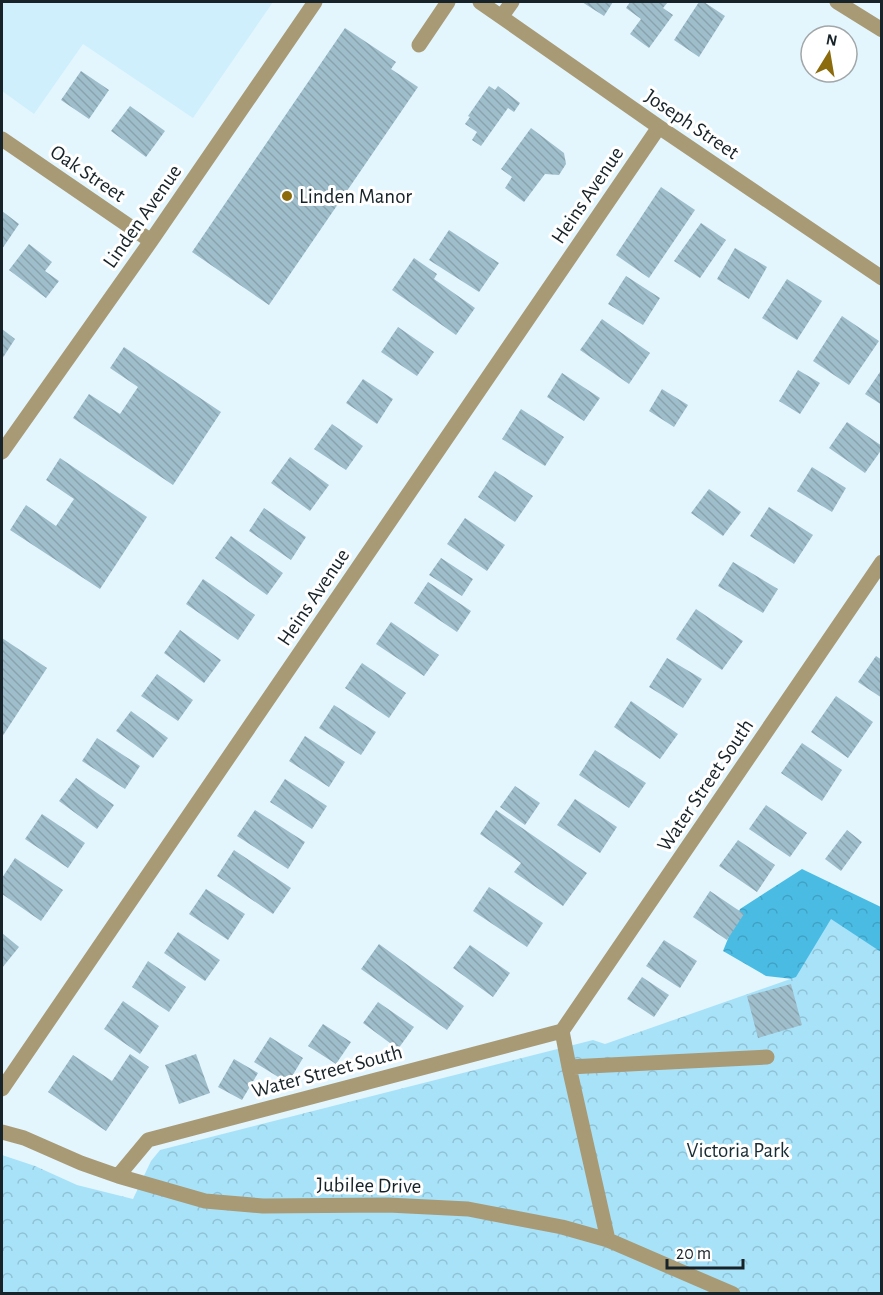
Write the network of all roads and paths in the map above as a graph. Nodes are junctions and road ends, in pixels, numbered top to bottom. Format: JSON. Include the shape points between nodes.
{"nodes":[{"id":1,"x":315,"y":2,"type":"edge"},
{"id":2,"x":448,"y":2,"type":"edge"},
{"id":3,"x":480,"y":2,"type":"edge"},
{"id":4,"x":512,"y":2,"type":"edge"},
{"id":5,"x":837,"y":2,"type":"edge"},
{"id":6,"x":502,"y":16,"type":"junction"},
{"id":7,"x":882,"y":30,"type":"edge"},
{"id":8,"x":419,"y":45,"type":"dead end"},
{"id":9,"x":659,"y":127,"type":"junction"},
{"id":10,"x":2,"y":139,"type":"edge"},
{"id":11,"x":151,"y":241,"type":"junction"},
{"id":12,"x":882,"y":278,"type":"edge"},
{"id":13,"x":2,"y":452,"type":"edge"},
{"id":14,"x":882,"y":562,"type":"edge"},
{"id":15,"x":562,"y":1031,"type":"junction"},
{"id":16,"x":767,"y":1057,"type":"dead end"},
{"id":17,"x":569,"y":1067,"type":"junction"},
{"id":18,"x":2,"y":1089,"type":"edge"},
{"id":19,"x":2,"y":1132,"type":"edge"},
{"id":20,"x":118,"y":1176,"type":"junction"},
{"id":21,"x":608,"y":1240,"type":"junction"},
{"id":22,"x":733,"y":1293,"type":"edge"}],
"edges":[{"from":1,"to":11,"type":"street","name":"Linden Avenue"},
{"from":2,"to":8,"type":"street"},
{"from":3,"to":6,"type":"street","name":"Joseph Street"},
{"from":4,"to":6,"type":"street"},
{"from":5,"to":7,"type":"street"},
{"from":6,"to":9,"type":"street","name":"Joseph Street"},
{"from":9,"to":12,"type":"street","name":"Joseph Street"},
{"from":9,"to":18,"type":"street","name":"Heins Avenue"},
{"from":10,"to":11,"type":"street","name":"Oak Street"},
{"from":11,"to":13,"type":"street","name":"Linden Avenue"},
{"from":14,"to":15,"type":"street","name":"Water Street South"},
{"from":15,"to":17,"type":"street"},
{"from":15,"to":20,"type":"street","name":"Water Street South","via":[[148,1140]]},
{"from":16,"to":17,"type":"street"},
{"from":17,"to":21,"type":"street"},
{"from":19,"to":20,"type":"street","name":"Jubilee Drive"},
{"from":20,"to":21,"type":"street","name":"Jubilee Drive","via":[[205,1201],[263,1206],[468,1209]]},
{"from":21,"to":22,"type":"street","name":"Jubilee Drive"}]}
